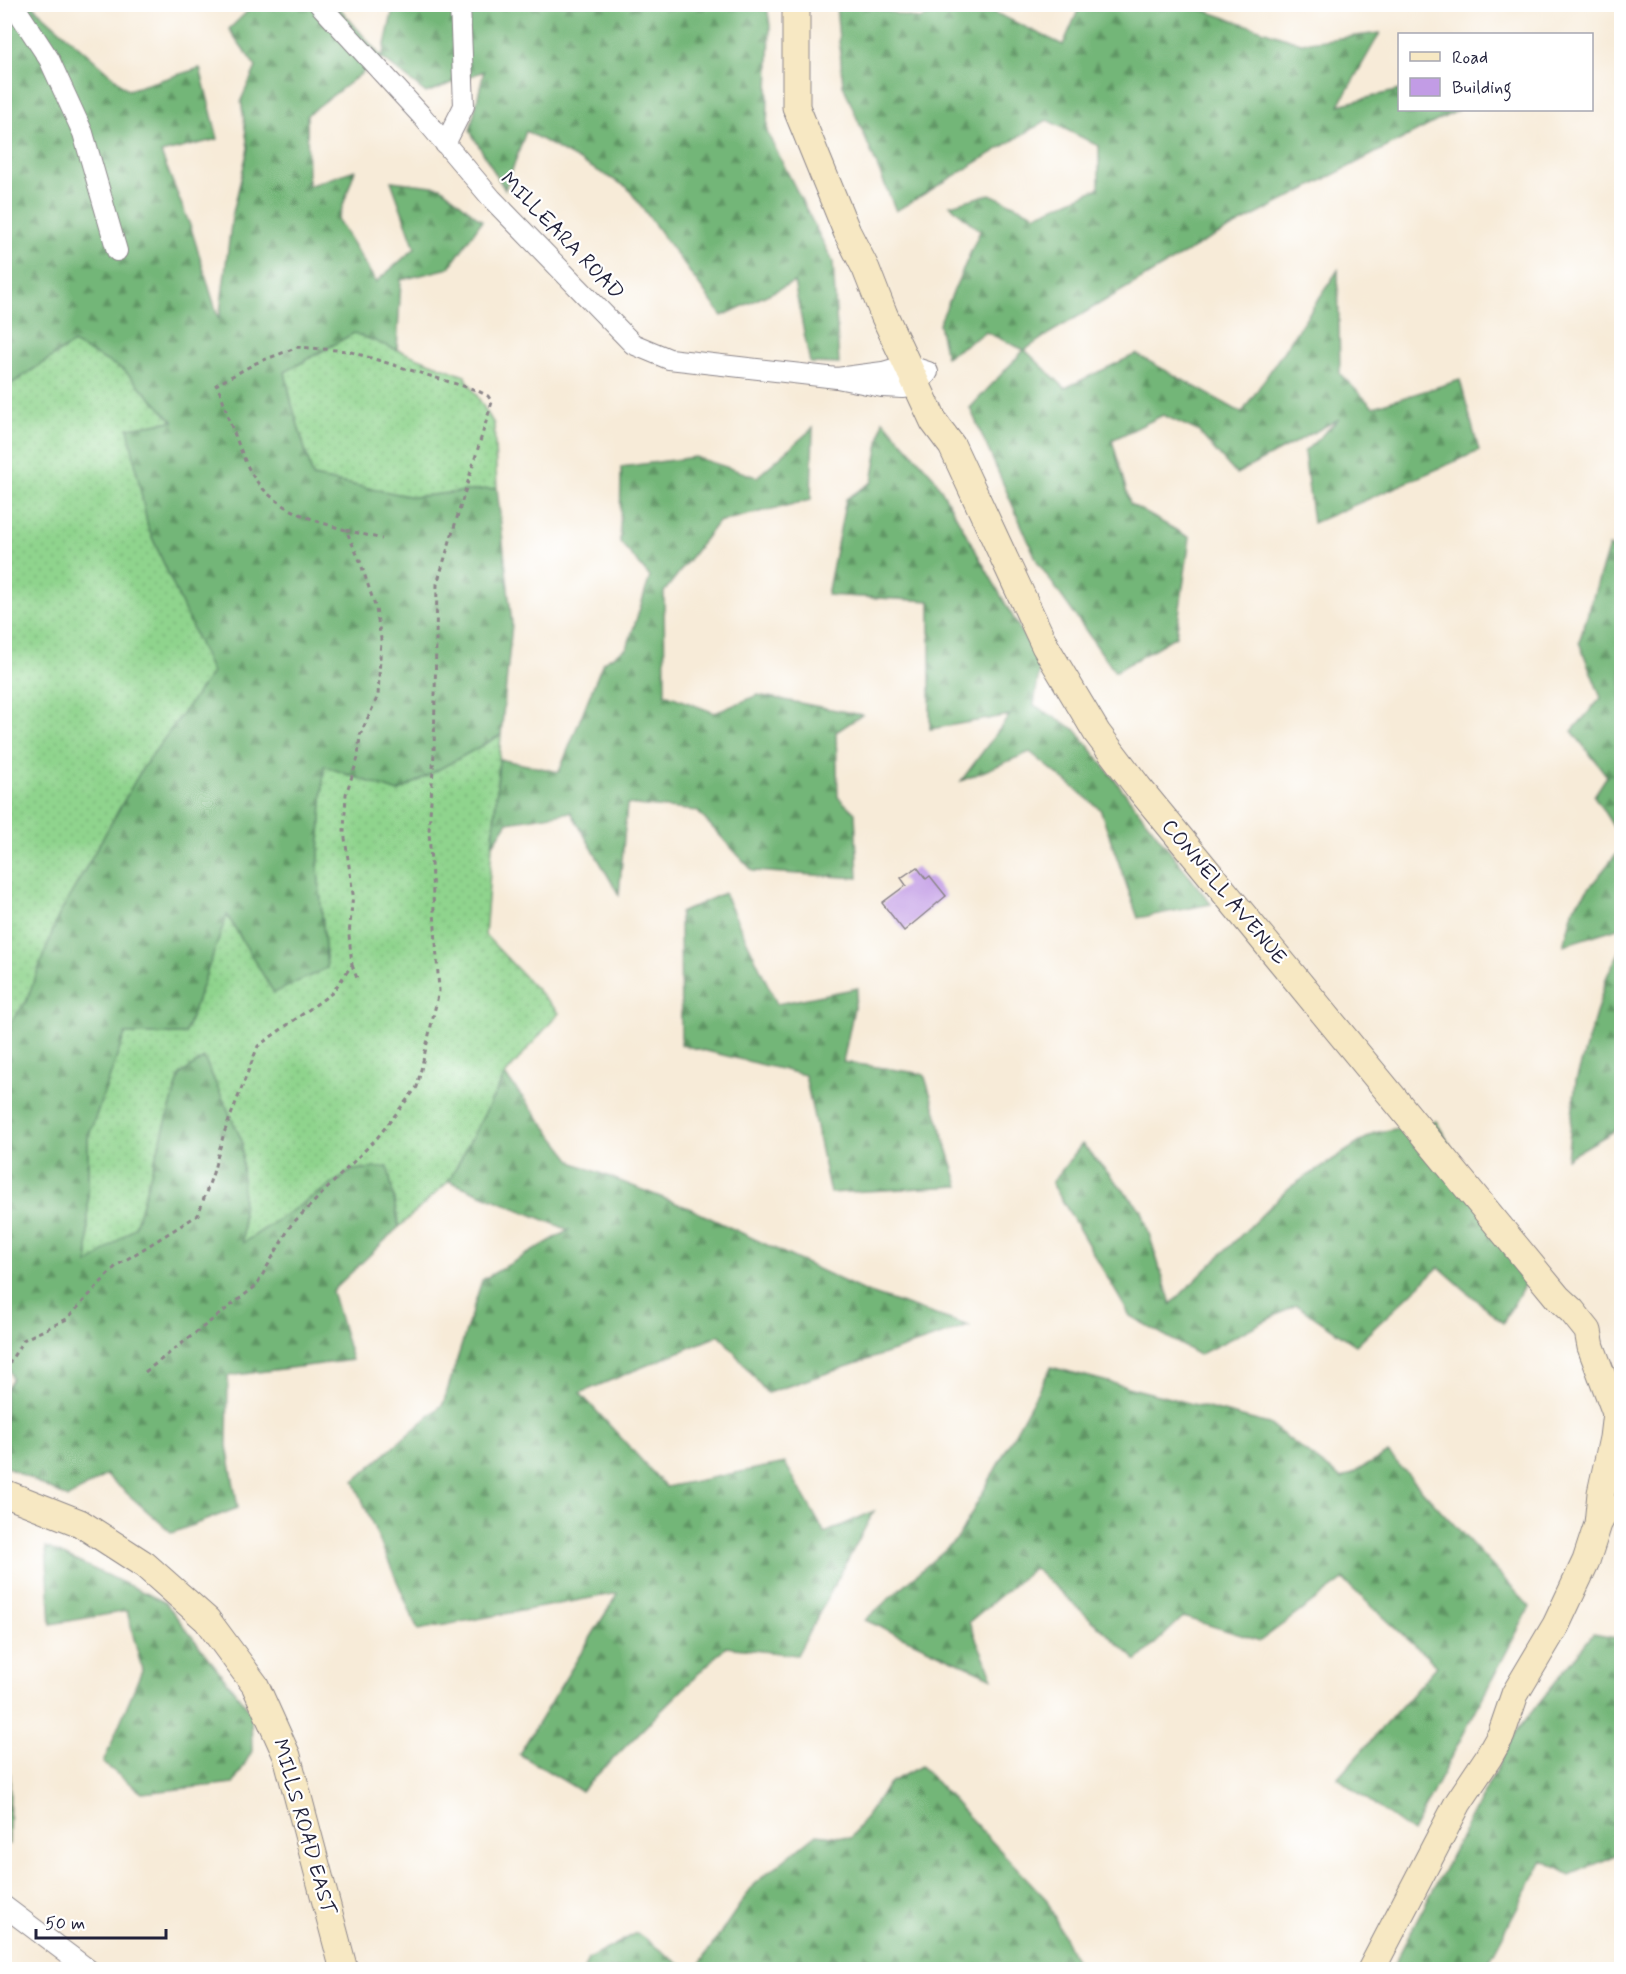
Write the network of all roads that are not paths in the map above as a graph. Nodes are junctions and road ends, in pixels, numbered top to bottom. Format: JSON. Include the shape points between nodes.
{"nodes":[{"id":1,"x":13,"y":4,"type":"edge"},
{"id":2,"x":319,"y":4,"type":"edge"},
{"id":3,"x":459,"y":4,"type":"edge"},
{"id":4,"x":796,"y":4,"type":"edge"},
{"id":5,"x":445,"y":144,"type":"junction"},
{"id":6,"x":117,"y":251,"type":"dead end"},
{"id":7,"x":917,"y":374,"type":"junction"},
{"id":8,"x":4,"y":1493,"type":"edge"},
{"id":9,"x":4,"y":1906,"type":"edge"},
{"id":10,"x":89,"y":1970,"type":"edge"},
{"id":11,"x":344,"y":1970,"type":"edge"},
{"id":12,"x":1371,"y":1970,"type":"edge"}],
"edges":[{"from":1,"to":6,"type":"street","via":[[49,59],[82,133]]},
{"from":2,"to":5,"type":"street","name":"MILLEARA ROAD"},
{"from":3,"to":5,"type":"street","via":[[464,106]]},
{"from":4,"to":7,"type":"street","name":"CONNELL AVENUE","via":[[796,107],[847,232],[866,269],[898,313]]},
{"from":5,"to":7,"type":"street","name":"MILLEARA ROAD","via":[[492,199],[633,344],[669,359],[837,378],[882,387],[903,388]]},
{"from":7,"to":12,"type":"street","name":"CONNELL AVENUE","via":[[949,414],[952,446],[1045,646],[1097,734],[1588,1331],[1616,1413],[1598,1524],[1586,1561],[1556,1625],[1515,1694],[1488,1730],[1458,1803]]},
{"from":8,"to":11,"type":"street","name":"MILLS ROAD EAST","via":[[80,1523],[146,1565],[207,1620],[255,1685],[287,1755]]},
{"from":9,"to":10,"type":"street"}]}
